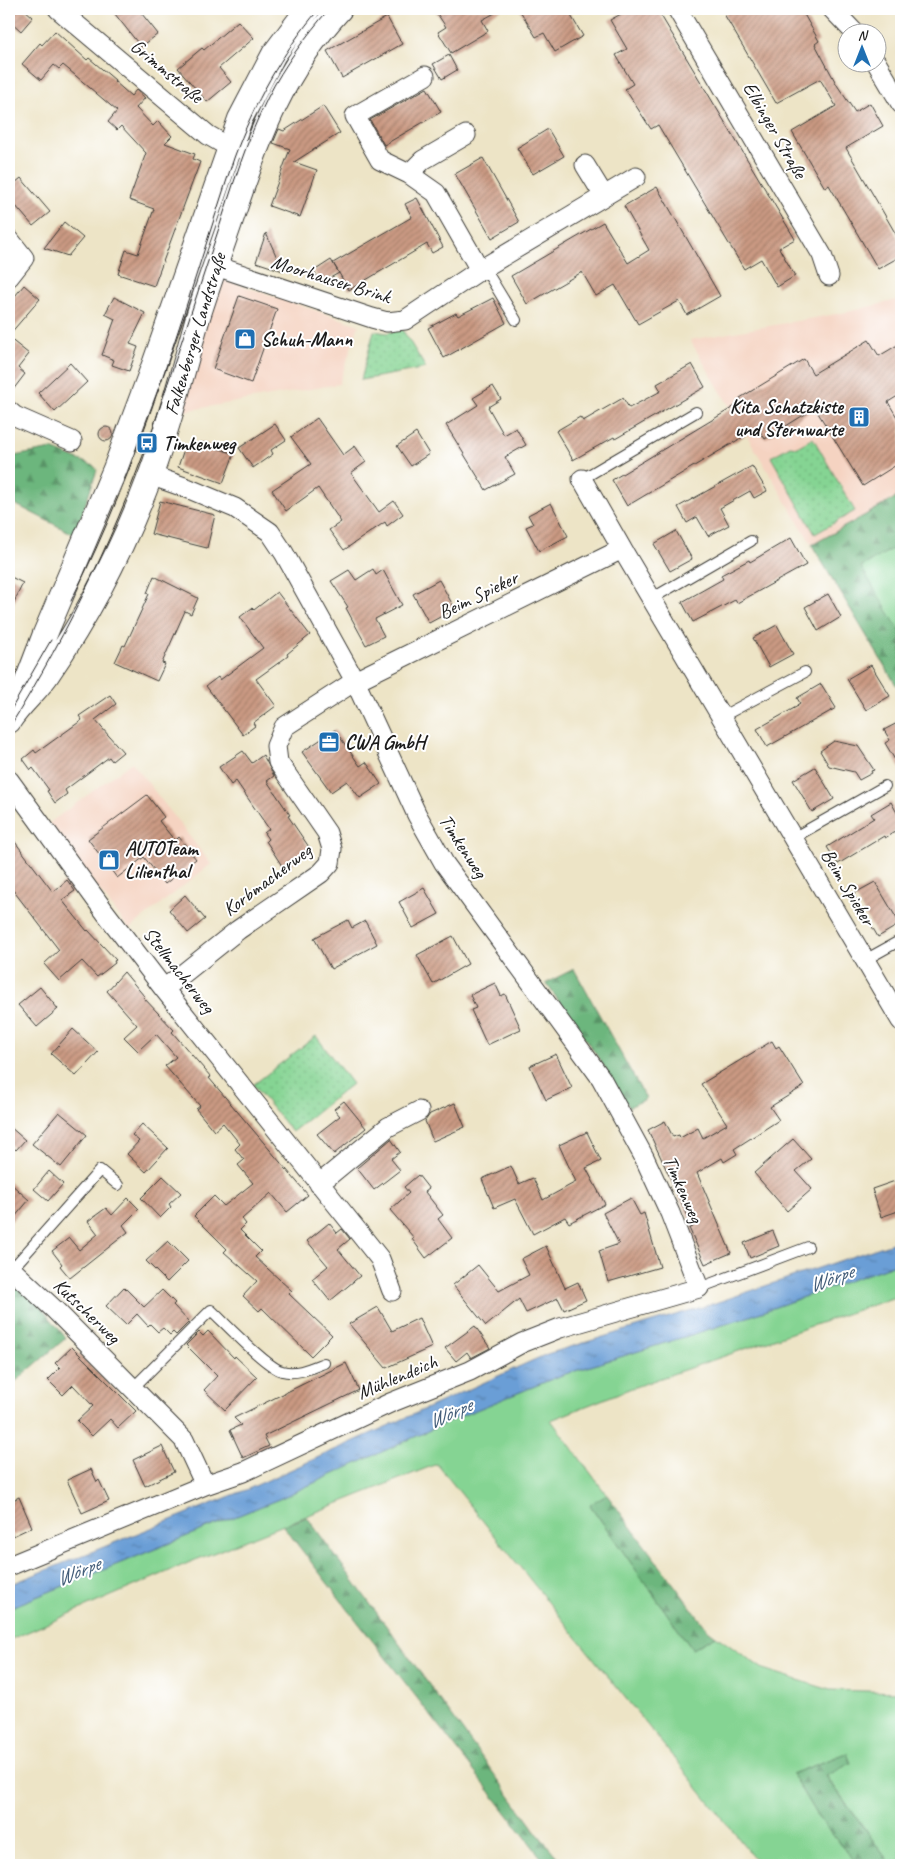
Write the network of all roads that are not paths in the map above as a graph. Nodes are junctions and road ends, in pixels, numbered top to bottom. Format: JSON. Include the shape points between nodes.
{"nodes":[{"id":1,"x":58,"y":9,"type":"edge"},
{"id":2,"x":308,"y":9,"type":"edge"},
{"id":3,"x":340,"y":9,"type":"edge"},
{"id":4,"x":677,"y":9,"type":"edge"},
{"id":5,"x":832,"y":9,"type":"edge"},
{"id":6,"x":844,"y":22,"type":"edge"},
{"id":7,"x":882,"y":72,"type":"edge"},
{"id":8,"x":426,"y":76,"type":"dead end"},
{"id":9,"x":901,"y":104,"type":"edge"},
{"id":10,"x":466,"y":134,"type":"dead end"},
{"id":11,"x":230,"y":145,"type":"junction"},
{"id":12,"x":254,"y":153,"type":"junction"},
{"id":13,"x":586,"y":165,"type":"dead end"},
{"id":14,"x":409,"y":174,"type":"junction"},
{"id":15,"x":636,"y":177,"type":"dead end"},
{"id":16,"x":604,"y":196,"type":"junction"},
{"id":17,"x":9,"y":239,"type":"edge"},
{"id":18,"x":216,"y":266,"type":"junction"},
{"id":19,"x":480,"y":270,"type":"junction"},
{"id":20,"x":829,"y":276,"type":"dead end"},
{"id":21,"x":9,"y":278,"type":"edge"},
{"id":22,"x":516,"y":320,"type":"dead end"},
{"id":23,"x":9,"y":411,"type":"edge"},
{"id":24,"x":696,"y":412,"type":"dead end"},
{"id":25,"x":72,"y":442,"type":"dead end"},
{"id":26,"x":150,"y":475,"type":"junction"},
{"id":27,"x":582,"y":479,"type":"joint"},
{"id":28,"x":751,"y":540,"type":"dead end"},
{"id":29,"x":622,"y":548,"type":"junction"},
{"id":30,"x":651,"y":599,"type":"junction"},
{"id":31,"x":805,"y":672,"type":"dead end"},
{"id":32,"x":355,"y":681,"type":"junction"},
{"id":33,"x":11,"y":712,"type":"edge"},
{"id":34,"x":721,"y":717,"type":"junction"},
{"id":35,"x":9,"y":780,"type":"edge"},
{"id":36,"x":884,"y":786,"type":"dead end"},
{"id":37,"x":793,"y":838,"type":"junction"},
{"id":38,"x":901,"y":940,"type":"edge"},
{"id":39,"x":865,"y":960,"type":"junction"},
{"id":40,"x":164,"y":989,"type":"junction"},
{"id":41,"x":901,"y":1021,"type":"edge"},
{"id":42,"x":419,"y":1111,"type":"dead end"},
{"id":43,"x":319,"y":1184,"type":"junction"},
{"id":44,"x":118,"y":1185,"type":"dead end"},
{"id":45,"x":808,"y":1247,"type":"dead end"},
{"id":46,"x":10,"y":1268,"type":"edge"},
{"id":47,"x":699,"y":1288,"type":"junction"},
{"id":48,"x":392,"y":1291,"type":"dead end"},
{"id":49,"x":324,"y":1363,"type":"dead end"},
{"id":50,"x":133,"y":1388,"type":"junction"},
{"id":51,"x":205,"y":1485,"type":"junction"},
{"id":52,"x":9,"y":1566,"type":"edge"}],
"edges":[{"from":1,"to":11,"type":"street","name":"Grimmstraße","via":[[208,135]]},
{"from":2,"to":11,"type":"street","name":"Falkenberger Landstraße","via":[[263,74]]},
{"from":3,"to":12,"type":"street","name":"Falkenberger Landstraße","via":[[289,77]]},
{"from":4,"to":20,"type":"street","name":"Elbinger Straße","via":[[817,246]]},
{"from":5,"to":6,"type":"street"},
{"from":7,"to":9,"type":"street"},
{"from":8,"to":14,"type":"street","via":[[355,116],[380,160]]},
{"from":10,"to":14,"type":"street","via":[[423,160]]},
{"from":11,"to":12,"type":"street","name":"Grimmstraße"},
{"from":11,"to":33,"type":"street","name":"Falkenberger Landstraße","via":[[114,469]]},
{"from":12,"to":18,"type":"street","name":"Falkenberger Landstraße"},
{"from":13,"to":16,"type":"street"},
{"from":14,"to":19,"type":"street","via":[[436,193]]},
{"from":15,"to":16,"type":"street","name":"Moorhauser Brink"},
{"from":16,"to":19,"type":"street","name":"Moorhauser Brink"},
{"from":17,"to":21,"type":"street","via":[[24,258]]},
{"from":18,"to":19,"type":"street","name":"Moorhauser Brink","via":[[387,322],[405,320]]},
{"from":18,"to":26,"type":"street","name":"Falkenberger Landstraße"},
{"from":19,"to":22,"type":"lane","via":[[490,277]]},
{"from":23,"to":25,"type":"street"},
{"from":24,"to":27,"type":"lane","name":"Beim Spieker"},
{"from":26,"to":32,"type":"street","name":"Timkenweg","via":[[235,508],[270,532]]},
{"from":26,"to":33,"type":"street","name":"Falkenberger Landstraße","via":[[107,575],[77,630],[48,675]]},
{"from":27,"to":29,"type":"street","name":"Beim Spieker"},
{"from":28,"to":30,"type":"lane"},
{"from":29,"to":30,"type":"street","name":"Beim Spieker"},
{"from":29,"to":32,"type":"street","name":"Beim Spieker"},
{"from":30,"to":34,"type":"street","name":"Beim Spieker"},
{"from":31,"to":34,"type":"lane"},
{"from":32,"to":40,"type":"street","name":"Korbmacherweg","via":[[284,728],[276,746],[278,762],[327,833],[332,849],[330,863]]},
{"from":32,"to":47,"type":"street","name":"Timkenweg","via":[[417,815],[444,863],[600,1078],[644,1157]]},
{"from":34,"to":37,"type":"street","name":"Beim Spieker"},
{"from":35,"to":40,"type":"street","name":"Stellmacherweg"},
{"from":36,"to":37,"type":"lane","name":"Beim Spieker"},
{"from":37,"to":39,"type":"street","name":"Beim Spieker"},
{"from":38,"to":39,"type":"lane","name":"Beim Spieker"},
{"from":39,"to":41,"type":"street","name":"Beim Spieker"},
{"from":40,"to":43,"type":"street","name":"Stellmacherweg"},
{"from":42,"to":43,"type":"street","via":[[388,1127]]},
{"from":43,"to":48,"type":"street","name":"Stellmacherweg","via":[[380,1259]]},
{"from":44,"to":46,"type":"lane","via":[[100,1170]]},
{"from":45,"to":47,"type":"lane","name":"Mühlendeich"},
{"from":46,"to":50,"type":"street","name":"Kutscherweg"},
{"from":47,"to":51,"type":"street","name":"Mühlendeich","via":[[560,1328],[522,1343],[470,1371],[390,1403],[243,1472]]},
{"from":49,"to":50,"type":"lane","via":[[302,1371],[281,1371],[211,1310]]},
{"from":50,"to":51,"type":"street","name":"Kutscherweg","via":[[184,1440]]},
{"from":51,"to":52,"type":"street","name":"Mühlendeich"}]}
